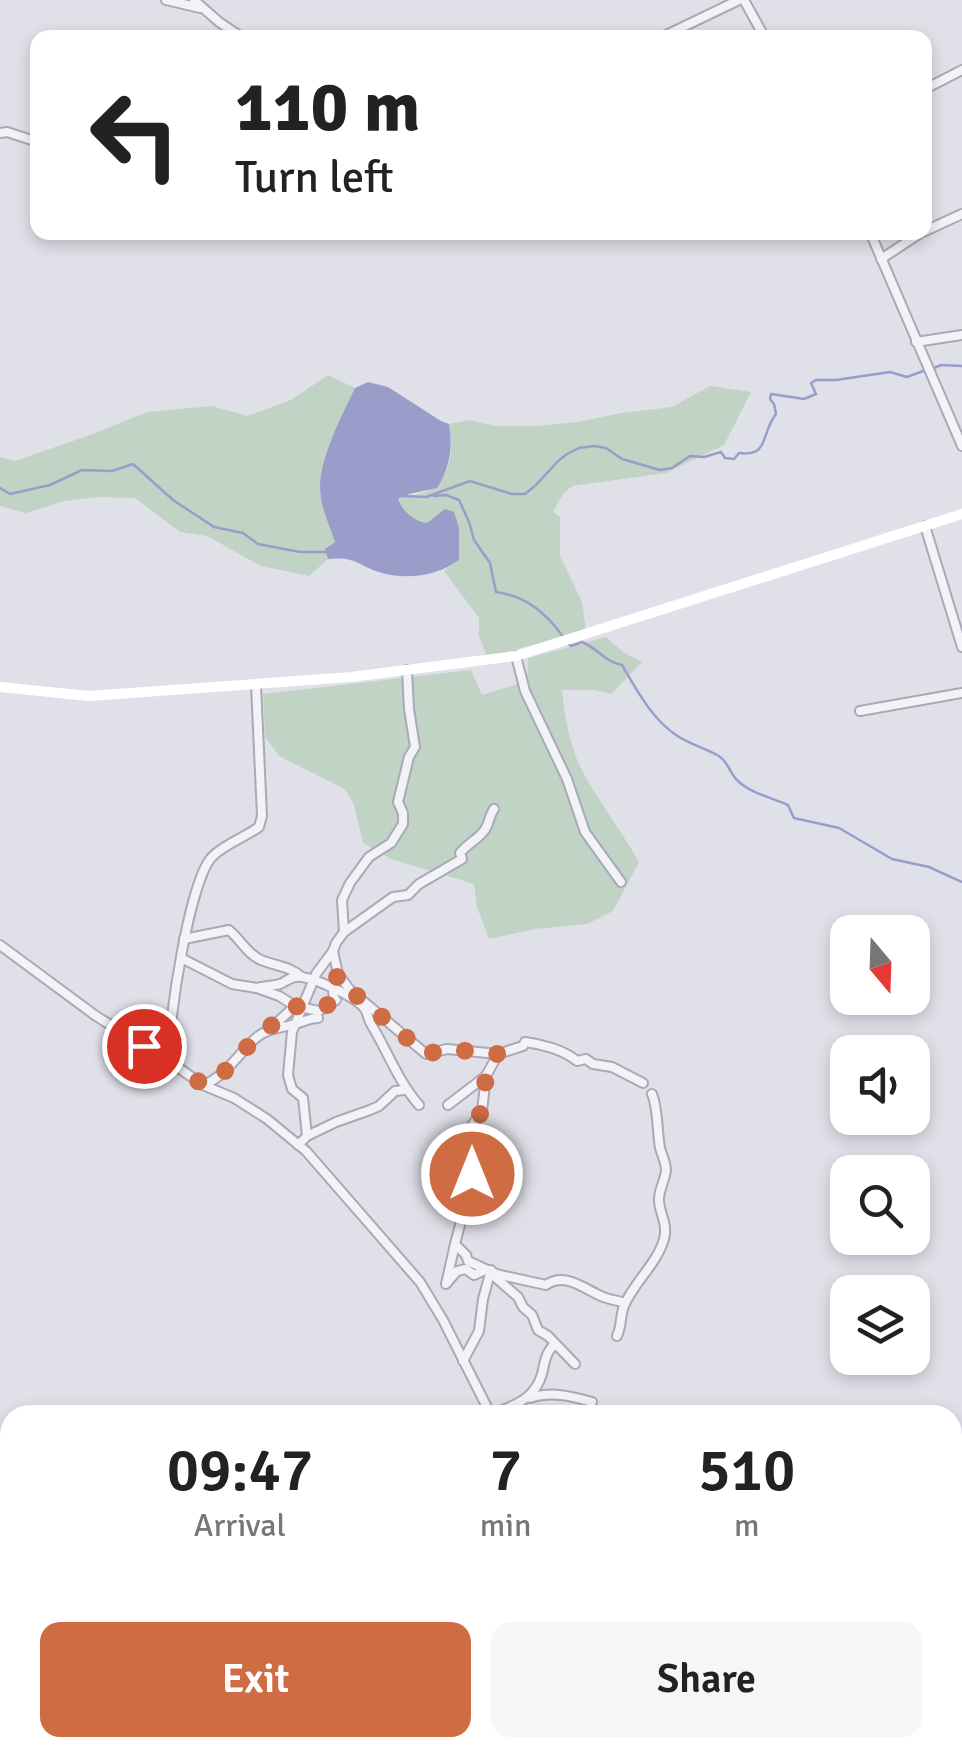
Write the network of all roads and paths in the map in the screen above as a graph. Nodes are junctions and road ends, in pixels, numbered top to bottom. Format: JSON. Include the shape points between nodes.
{"nodes":[{"id":1,"x":166,"y":0,"type":"edge"},
{"id":2,"x":194,"y":0,"type":"edge"},
{"id":3,"x":742,"y":0,"type":"edge"},
{"id":4,"x":203,"y":9,"type":"junction"},
{"id":5,"x":231,"y":30,"type":"edge"},
{"id":6,"x":677,"y":30,"type":"edge"},
{"id":7,"x":760,"y":30,"type":"edge"},
{"id":8,"x":962,"y":70,"type":"edge"},
{"id":9,"x":932,"y":85,"type":"edge"},
{"id":10,"x":0,"y":133,"type":"edge"},
{"id":11,"x":30,"y":139,"type":"edge"},
{"id":12,"x":962,"y":214,"type":"edge"},
{"id":13,"x":932,"y":228,"type":"edge"},
{"id":14,"x":873,"y":240,"type":"edge"},
{"id":15,"x":911,"y":240,"type":"edge"},
{"id":16,"x":881,"y":258,"type":"junction"},
{"id":17,"x":962,"y":335,"type":"edge"},
{"id":18,"x":916,"y":342,"type":"junction"},
{"id":19,"x":962,"y":446,"type":"edge"},
{"id":20,"x":962,"y":514,"type":"edge"},
{"id":21,"x":925,"y":526,"type":"junction"},
{"id":22,"x":962,"y":647,"type":"edge"},
{"id":23,"x":516,"y":656,"type":"junction"},
{"id":24,"x":407,"y":670,"type":"junction"},
{"id":25,"x":256,"y":685,"type":"junction"},
{"id":26,"x":0,"y":687,"type":"edge"},
{"id":27,"x":962,"y":692,"type":"edge"},
{"id":28,"x":860,"y":711,"type":"dead end"},
{"id":29,"x":494,"y":809,"type":"dead end"},
{"id":30,"x":620,"y":882,"type":"dead end"},
{"id":31,"x":344,"y":932,"type":"junction"},
{"id":32,"x":184,"y":939,"type":"junction"},
{"id":33,"x":0,"y":945,"type":"edge"},
{"id":34,"x":333,"y":952,"type":"junction"},
{"id":35,"x":180,"y":958,"type":"junction"},
{"id":36,"x":338,"y":974,"type":"junction"},
{"id":37,"x":315,"y":976,"type":"junction"},
{"id":38,"x":302,"y":977,"type":"junction"},
{"id":39,"x":257,"y":988,"type":"junction"},
{"id":40,"x":333,"y":989,"type":"junction"},
{"id":41,"x":345,"y":996,"type":"junction"},
{"id":42,"x":334,"y":1001,"type":"junction"},
{"id":43,"x":299,"y":1007,"type":"junction"},
{"id":44,"x":318,"y":1018,"type":"dead end"},
{"id":45,"x":296,"y":1024,"type":"junction"},
{"id":46,"x":270,"y":1029,"type":"junction"},
{"id":47,"x":498,"y":1054,"type":"junction"},
{"id":48,"x":169,"y":1061,"type":"junction"},
{"id":49,"x":486,"y":1076,"type":"junction"},
{"id":50,"x":642,"y":1082,"type":"dead end"},
{"id":51,"x":204,"y":1085,"type":"junction"},
{"id":52,"x":406,"y":1090,"type":"junction"},
{"id":53,"x":652,"y":1094,"type":"dead end"},
{"id":54,"x":419,"y":1105,"type":"dead end"},
{"id":55,"x":448,"y":1105,"type":"dead end"},
{"id":56,"x":308,"y":1136,"type":"junction"},
{"id":57,"x":298,"y":1145,"type":"junction"},
{"id":58,"x":455,"y":1244,"type":"junction"},
{"id":59,"x":494,"y":1272,"type":"junction"},
{"id":60,"x":625,"y":1303,"type":"junction"},
{"id":61,"x":618,"y":1336,"type":"dead end"},
{"id":62,"x":554,"y":1344,"type":"junction"},
{"id":63,"x":464,"y":1361,"type":"junction"},
{"id":64,"x":576,"y":1364,"type":"dead end"},
{"id":65,"x":526,"y":1400,"type":"junction"},
{"id":66,"x":592,"y":1402,"type":"dead end"},
{"id":67,"x":486,"y":1405,"type":"edge"},
{"id":68,"x":518,"y":1405,"type":"edge"}],
"edges":[{"from":1,"to":4,"type":"street"},
{"from":2,"to":4,"type":"street"},
{"from":3,"to":6,"type":"street"},
{"from":3,"to":7,"type":"street"},
{"from":4,"to":5,"type":"street"},
{"from":8,"to":9,"type":"street"},
{"from":10,"to":11,"type":"street"},
{"from":12,"to":13,"type":"street"},
{"from":14,"to":16,"type":"street"},
{"from":15,"to":16,"type":"street"},
{"from":16,"to":18,"type":"street"},
{"from":17,"to":18,"type":"street"},
{"from":18,"to":19,"type":"street"},
{"from":20,"to":21,"type":"main road"},
{"from":21,"to":22,"type":"street"},
{"from":21,"to":23,"type":"main road"},
{"from":23,"to":24,"type":"main road"},
{"from":23,"to":30,"type":"street","via":[[585,832]]},
{"from":24,"to":25,"type":"main road"},
{"from":24,"to":31,"type":"street","via":[[415,747],[398,802],[403,824],[350,882],[342,900]]},
{"from":25,"to":26,"type":"main road","via":[[89,696]]},
{"from":25,"to":32,"type":"street","via":[[259,827],[212,856]]},
{"from":27,"to":28,"type":"street"},
{"from":29,"to":31,"type":"street","via":[[462,859]]},
{"from":31,"to":34,"type":"street"},
{"from":32,"to":35,"type":"street"},
{"from":32,"to":38,"type":"street","via":[[229,930],[260,960]]},
{"from":33,"to":48,"type":"street"},
{"from":34,"to":36,"type":"street"},
{"from":34,"to":37,"type":"street"},
{"from":35,"to":39,"type":"street","via":[[232,984]]},
{"from":35,"to":48,"type":"street"},
{"from":36,"to":40,"type":"street"},
{"from":36,"to":47,"type":"street","via":[[426,1054]]},
{"from":37,"to":38,"type":"street"},
{"from":37,"to":40,"type":"street"},
{"from":37,"to":43,"type":"street"},
{"from":38,"to":39,"type":"street"},
{"from":39,"to":43,"type":"street"},
{"from":40,"to":41,"type":"street"},
{"from":40,"to":42,"type":"street"},
{"from":41,"to":42,"type":"street"},
{"from":41,"to":52,"type":"street","via":[[364,1008]]},
{"from":42,"to":43,"type":"street","via":[[319,1010]]},
{"from":43,"to":45,"type":"street"},
{"from":43,"to":46,"type":"street"},
{"from":44,"to":45,"type":"street"},
{"from":45,"to":46,"type":"street"},
{"from":45,"to":56,"type":"street","via":[[288,1075],[303,1098]]},
{"from":46,"to":51,"type":"street"},
{"from":47,"to":49,"type":"street"},
{"from":47,"to":50,"type":"street","via":[[540,1043]]},
{"from":48,"to":51,"type":"street"},
{"from":49,"to":55,"type":"street"},
{"from":49,"to":58,"type":"street","via":[[482,1111],[471,1128],[476,1137],[470,1202]]},
{"from":51,"to":57,"type":"street","via":[[267,1119]]},
{"from":52,"to":54,"type":"street"},
{"from":52,"to":56,"type":"street"},
{"from":53,"to":60,"type":"street","via":[[666,1167],[658,1199],[665,1233]]},
{"from":56,"to":57,"type":"street"},
{"from":57,"to":63,"type":"street","via":[[420,1282]]},
{"from":58,"to":59,"type":"street","via":[[468,1260]]},
{"from":58,"to":59,"type":"street","via":[[446,1284],[456,1271]]},
{"from":59,"to":60,"type":"street","via":[[546,1284],[562,1280]]},
{"from":59,"to":62,"type":"street"},
{"from":59,"to":63,"type":"street","via":[[488,1274],[479,1331]]},
{"from":60,"to":61,"type":"street"},
{"from":62,"to":64,"type":"street"},
{"from":62,"to":65,"type":"street"},
{"from":63,"to":67,"type":"street"},
{"from":65,"to":66,"type":"street","via":[[565,1395]]},
{"from":65,"to":68,"type":"street"}]}
